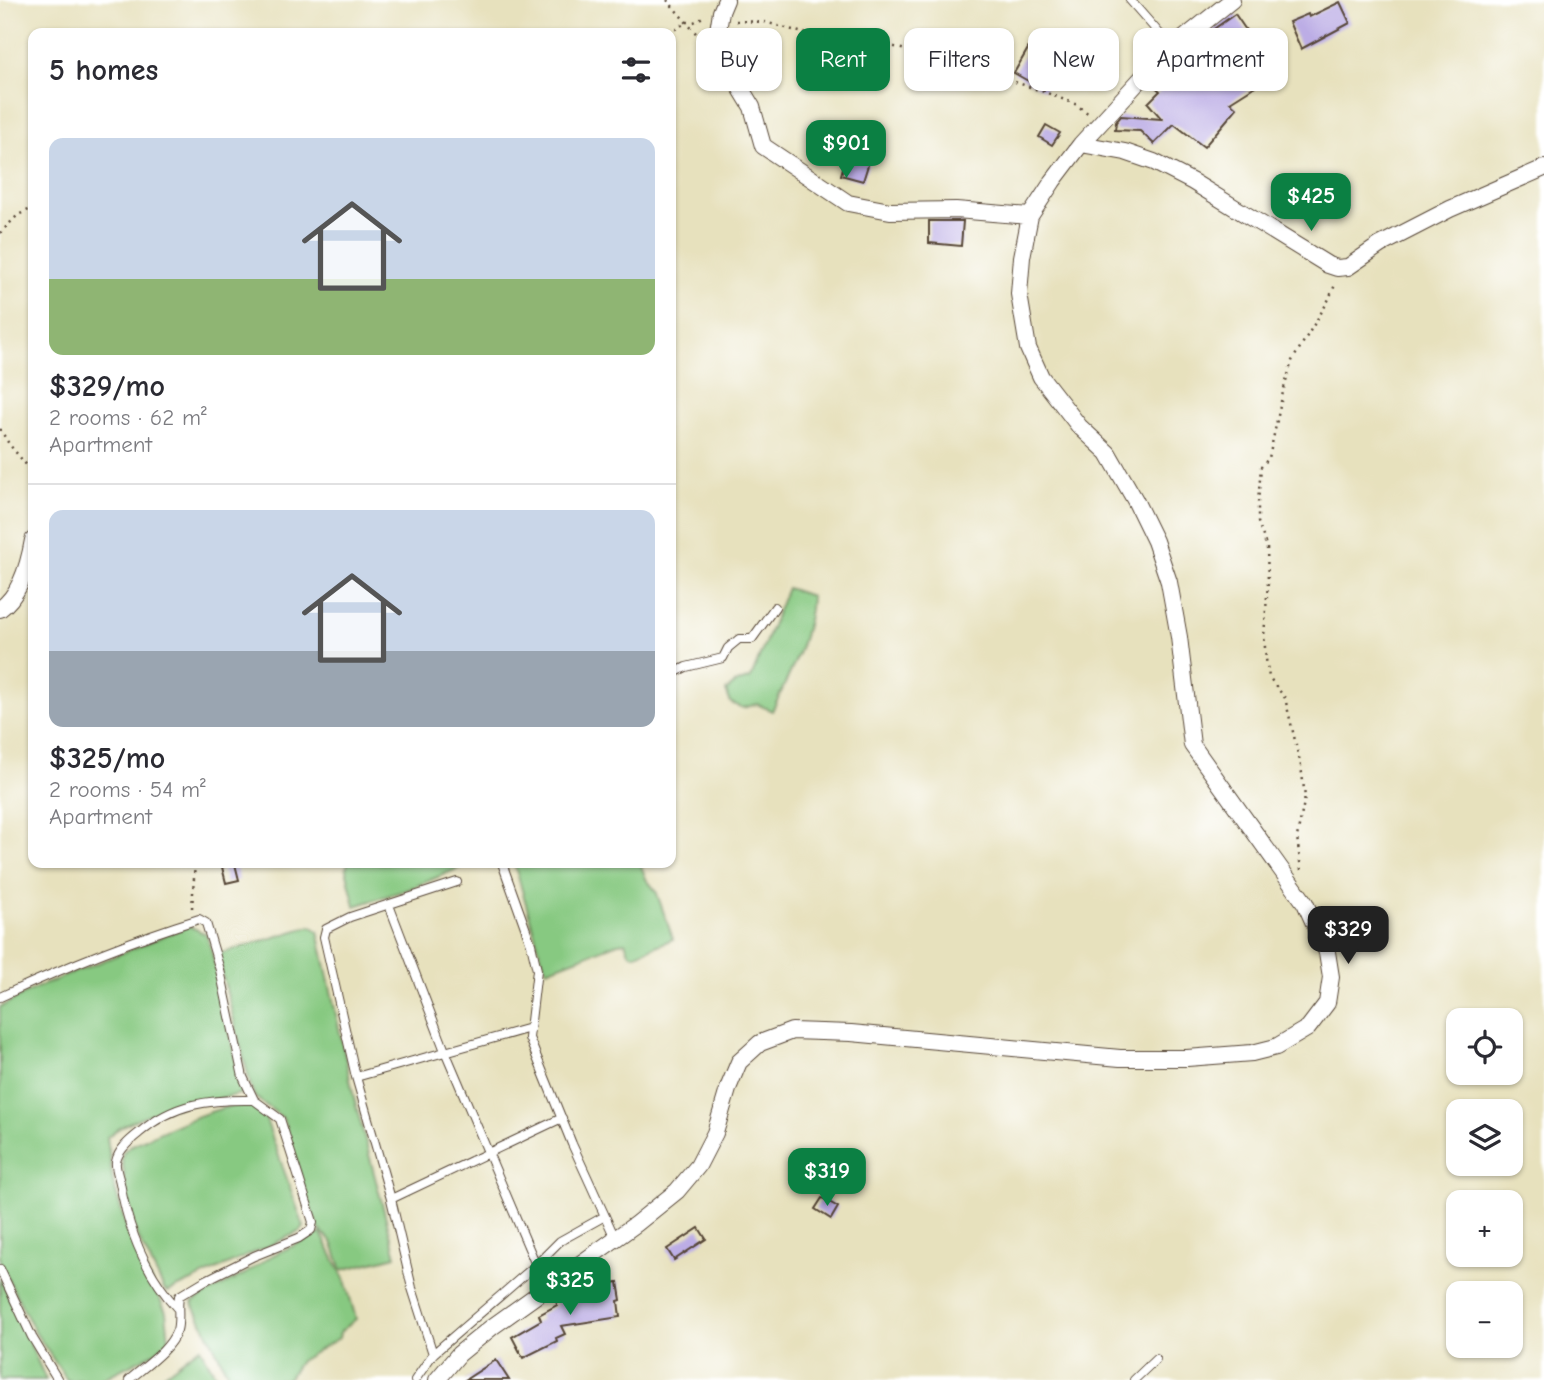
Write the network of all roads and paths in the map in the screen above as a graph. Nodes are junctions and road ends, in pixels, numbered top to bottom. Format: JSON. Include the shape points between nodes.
{"nodes":[{"id":1,"x":667,"y":0,"type":"edge"},
{"id":2,"x":1130,"y":0,"type":"edge"},
{"id":3,"x":1232,"y":0,"type":"edge"},
{"id":4,"x":722,"y":11,"type":"edge"},
{"id":5,"x":687,"y":22,"type":"junction"},
{"id":6,"x":1154,"y":28,"type":"edge"},
{"id":7,"x":1197,"y":28,"type":"edge"},
{"id":8,"x":676,"y":29,"type":"edge"},
{"id":9,"x":696,"y":33,"type":"edge"},
{"id":10,"x":1133,"y":86,"type":"edge"},
{"id":11,"x":742,"y":91,"type":"edge"},
{"id":12,"x":1099,"y":123,"type":"junction"},
{"id":13,"x":1081,"y":144,"type":"junction"},
{"id":14,"x":1544,"y":169,"type":"edge"},
{"id":15,"x":28,"y":210,"type":"edge"},
{"id":16,"x":1030,"y":216,"type":"junction"},
{"id":17,"x":0,"y":233,"type":"edge"},
{"id":18,"x":1342,"y":269,"type":"junction"},
{"id":19,"x":0,"y":429,"type":"edge"},
{"id":20,"x":28,"y":467,"type":"edge"},
{"id":21,"x":28,"y":560,"type":"edge"},
{"id":22,"x":775,"y":607,"type":"dead end"},
{"id":23,"x":0,"y":609,"type":"edge"},
{"id":24,"x":676,"y":673,"type":"edge"},
{"id":25,"x":195,"y":868,"type":"edge"},
{"id":26,"x":504,"y":868,"type":"edge"},
{"id":27,"x":457,"y":882,"type":"dead end"},
{"id":28,"x":1299,"y":894,"type":"junction"},
{"id":29,"x":389,"y":905,"type":"junction"},
{"id":30,"x":199,"y":919,"type":"junction"},
{"id":31,"x":0,"y":997,"type":"edge"},
{"id":32,"x":530,"y":1028,"type":"junction"},
{"id":33,"x":445,"y":1051,"type":"junction"},
{"id":34,"x":356,"y":1077,"type":"junction"},
{"id":35,"x":254,"y":1100,"type":"junction"},
{"id":36,"x":562,"y":1118,"type":"junction"},
{"id":37,"x":489,"y":1153,"type":"junction"},
{"id":38,"x":391,"y":1199,"type":"junction"},
{"id":39,"x":605,"y":1216,"type":"junction"},
{"id":40,"x":615,"y":1238,"type":"junction"},
{"id":41,"x":536,"y":1265,"type":"junction"},
{"id":42,"x":0,"y":1269,"type":"edge"},
{"id":43,"x":177,"y":1308,"type":"junction"},
{"id":44,"x":433,"y":1354,"type":"junction"},
{"id":45,"x":1156,"y":1359,"type":"dead end"},
{"id":46,"x":58,"y":1380,"type":"edge"},
{"id":47,"x":129,"y":1380,"type":"edge"},
{"id":48,"x":415,"y":1380,"type":"edge"},
{"id":49,"x":437,"y":1380,"type":"edge"},
{"id":50,"x":1134,"y":1380,"type":"edge"}],
"edges":[{"from":1,"to":5,"type":"path"},
{"from":2,"to":6,"type":"lane"},
{"from":3,"to":7,"type":"street"},
{"from":4,"to":5,"type":"path"},
{"from":4,"to":12,"type":"path","via":[[803,33],[866,39],[992,74],[1087,111]]},
{"from":5,"to":8,"type":"path"},
{"from":5,"to":9,"type":"path"},
{"from":10,"to":12,"type":"street"},
{"from":11,"to":16,"type":"street","via":[[763,146],[848,203],[890,211]]},
{"from":12,"to":13,"type":"street"},
{"from":13,"to":16,"type":"street"},
{"from":13,"to":18,"type":"street","via":[[1154,162]]},
{"from":14,"to":18,"type":"street","via":[[1450,209]]},
{"from":15,"to":17,"type":"path"},
{"from":16,"to":28,"type":"street","via":[[1019,294],[1028,348],[1041,377],[1079,426],[1108,453],[1154,541],[1169,582],[1192,745]]},
{"from":18,"to":28,"type":"path","via":[[1292,361],[1269,458],[1261,467],[1258,502],[1258,522],[1267,548],[1266,659],[1269,677],[1285,698],[1305,797],[1297,837],[1302,879]]},
{"from":19,"to":20,"type":"path"},
{"from":21,"to":23,"type":"street","via":[[11,601]]},
{"from":22,"to":24,"type":"lane","via":[[752,639],[739,639],[723,658]]},
{"from":25,"to":30,"type":"path","via":[[191,915]]},
{"from":26,"to":32,"type":"lane","via":[[537,970]]},
{"from":27,"to":29,"type":"lane"},
{"from":28,"to":40,"type":"street","via":[[1327,952],[1331,977],[1327,1003],[1318,1017],[1283,1043],[1252,1053],[1120,1058],[792,1031],[760,1043],[739,1062],[715,1133],[698,1166],[677,1191]]},
{"from":29,"to":33,"type":"lane"},
{"from":29,"to":34,"type":"lane","via":[[350,917],[326,929],[324,937]]},
{"from":30,"to":31,"type":"lane","via":[[156,932]]},
{"from":30,"to":35,"type":"lane","via":[[206,923],[243,1077]]},
{"from":32,"to":33,"type":"lane"},
{"from":32,"to":36,"type":"lane","via":[[529,1038]]},
{"from":33,"to":34,"type":"lane"},
{"from":33,"to":37,"type":"lane"},
{"from":34,"to":38,"type":"lane"},
{"from":35,"to":43,"type":"lane","via":[[281,1119],[313,1222],[311,1230],[204,1281],[179,1296]]},
{"from":35,"to":43,"type":"lane","via":[[221,1099],[171,1110],[127,1143],[116,1162],[135,1242],[160,1290]]},
{"from":36,"to":37,"type":"lane"},
{"from":36,"to":39,"type":"lane"},
{"from":37,"to":38,"type":"lane"},
{"from":37,"to":41,"type":"lane"},
{"from":38,"to":44,"type":"lane"},
{"from":39,"to":40,"type":"lane"},
{"from":39,"to":41,"type":"lane","via":[[560,1241]]},
{"from":40,"to":49,"type":"street","via":[[492,1326],[459,1353]]},
{"from":41,"to":44,"type":"lane"},
{"from":42,"to":46,"type":"lane"},
{"from":43,"to":47,"type":"lane","via":[[178,1327],[171,1342]]},
{"from":44,"to":48,"type":"lane"},
{"from":45,"to":50,"type":"lane"}]}
